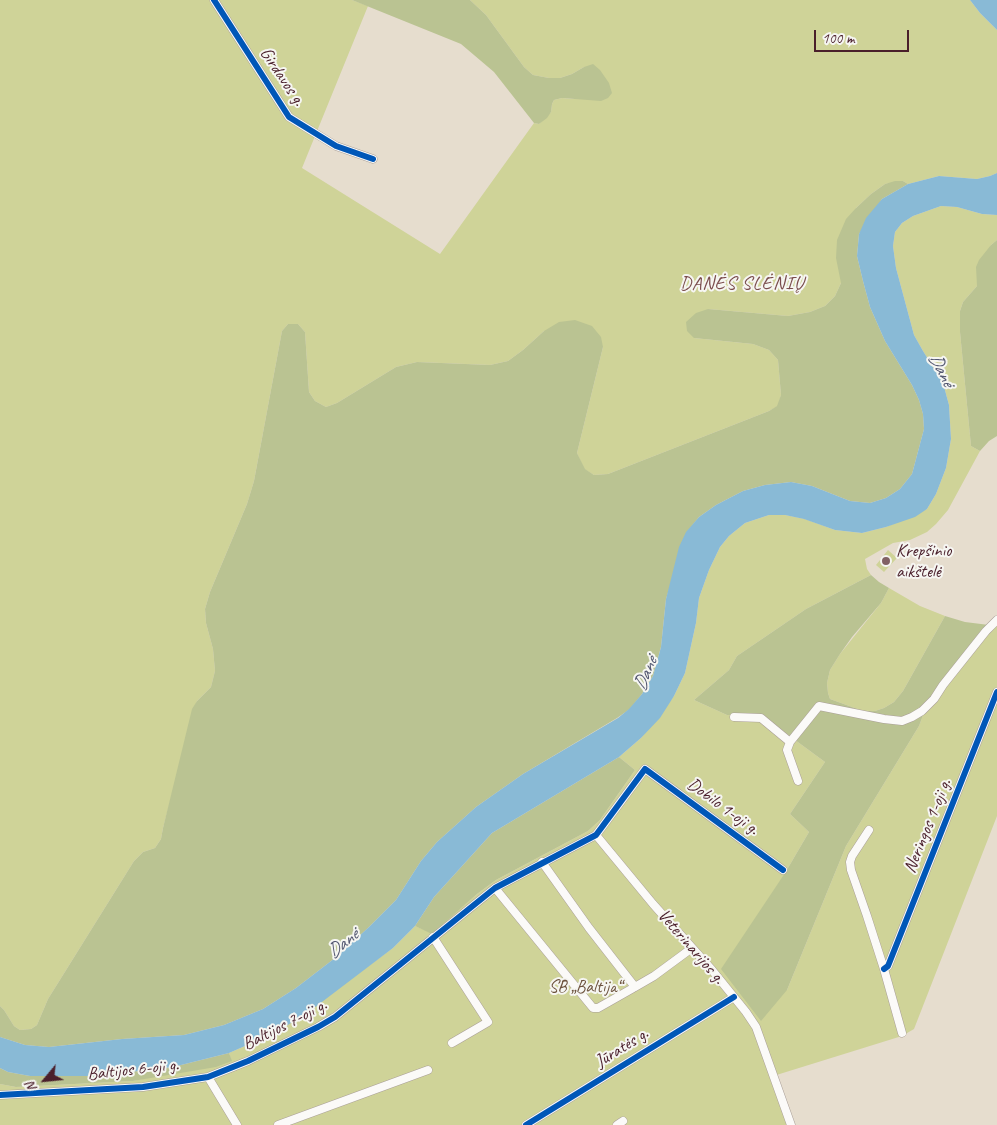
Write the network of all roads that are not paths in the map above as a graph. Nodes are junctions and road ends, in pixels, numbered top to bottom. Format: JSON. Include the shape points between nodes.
{"nodes":[{"id":1,"x":214,"y":0,"type":"edge"},
{"id":2,"x":373,"y":159,"type":"dead end"},
{"id":3,"x":997,"y":620,"type":"edge"},
{"id":4,"x":997,"y":692,"type":"edge"},
{"id":5,"x":734,"y":717,"type":"dead end"},
{"id":6,"x":790,"y":742,"type":"junction"},
{"id":7,"x":798,"y":781,"type":"dead end"},
{"id":8,"x":869,"y":830,"type":"dead end"},
{"id":9,"x":596,"y":835,"type":"junction"},
{"id":10,"x":542,"y":862,"type":"junction"},
{"id":11,"x":783,"y":870,"type":"dead end"},
{"id":12,"x":495,"y":888,"type":"junction"},
{"id":13,"x":433,"y":937,"type":"junction"},
{"id":14,"x":692,"y":948,"type":"junction"},
{"id":15,"x":884,"y":969,"type":"junction"},
{"id":16,"x":635,"y":987,"type":"junction"},
{"id":17,"x":734,"y":997,"type":"junction"},
{"id":18,"x":902,"y":1033,"type":"dead end"},
{"id":19,"x":452,"y":1043,"type":"dead end"},
{"id":20,"x":428,"y":1070,"type":"dead end"},
{"id":21,"x":208,"y":1077,"type":"junction"},
{"id":22,"x":0,"y":1095,"type":"edge"},
{"id":23,"x":237,"y":1125,"type":"edge"},
{"id":24,"x":278,"y":1125,"type":"edge"},
{"id":25,"x":526,"y":1125,"type":"edge"},
{"id":26,"x":791,"y":1125,"type":"edge"}],
"edges":[{"from":1,"to":2,"type":"street","name":"Girdavos g.","via":[[289,117],[336,146]]},
{"from":3,"to":6,"type":"street","via":[[934,699],[912,717],[902,721],[884,719],[819,706]]},
{"from":4,"to":15,"type":"street","name":"Neringos 1-oji g.","via":[[888,966]]},
{"from":5,"to":6,"type":"street","via":[[761,718]]},
{"from":6,"to":7,"type":"street","via":[[787,750]]},
{"from":8,"to":15,"type":"street","via":[[850,862]]},
{"from":9,"to":10,"type":"street","name":"Baltijos 7-oji g."},
{"from":9,"to":11,"type":"street","name":"Dobilo 1-oji g.","via":[[645,769]]},
{"from":9,"to":14,"type":"street","name":"Veterinarijos g."},
{"from":10,"to":12,"type":"street","name":"Baltijos 7-oji g."},
{"from":10,"to":16,"type":"street"},
{"from":12,"to":13,"type":"street","name":"Baltijos 7-oji g."},
{"from":12,"to":16,"type":"street","via":[[593,1008]]},
{"from":13,"to":19,"type":"street","via":[[488,1022]]},
{"from":13,"to":21,"type":"street","name":"Baltijos 7-oji g.","via":[[326,1023]]},
{"from":14,"to":16,"type":"street"},
{"from":14,"to":17,"type":"street","name":"Veterinarijos g."},
{"from":15,"to":18,"type":"street"},
{"from":17,"to":25,"type":"street","name":"Jūratės g."},
{"from":17,"to":26,"type":"street","name":"Veterinarijos g.","via":[[756,1028]]},
{"from":20,"to":24,"type":"street"},
{"from":21,"to":22,"type":"street","name":"Baltijos 6-oji g.","via":[[143,1087]]},
{"from":21,"to":23,"type":"street"}]}
